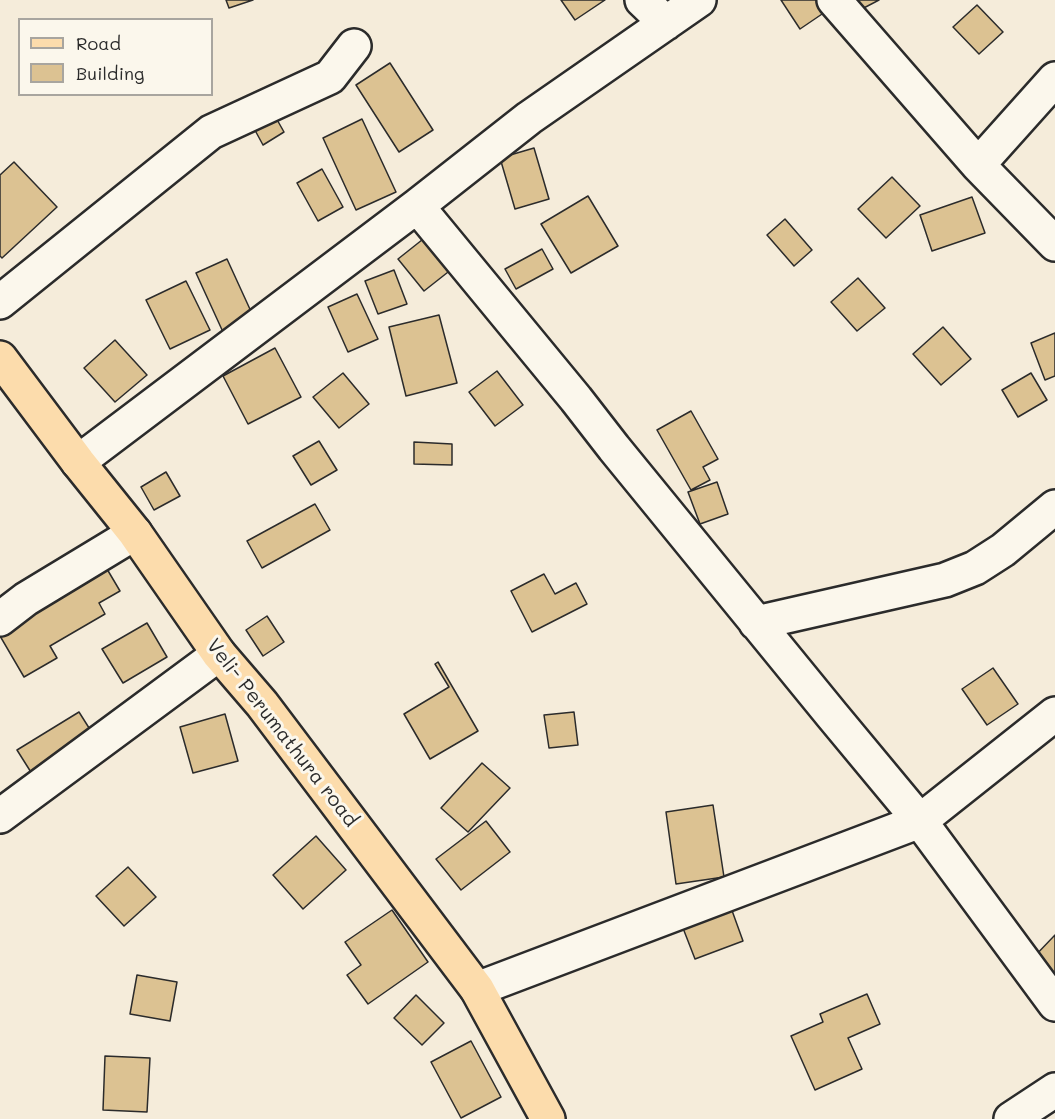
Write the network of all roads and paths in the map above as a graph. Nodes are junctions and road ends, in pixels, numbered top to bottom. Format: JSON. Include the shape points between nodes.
{"nodes":[{"id":1,"x":642,"y":0,"type":"edge"},
{"id":2,"x":699,"y":0,"type":"edge"},
{"id":3,"x":834,"y":0,"type":"edge"},
{"id":4,"x":666,"y":23,"type":"junction"},
{"id":5,"x":354,"y":46,"type":"dead end"},
{"id":6,"x":1055,"y":79,"type":"edge"},
{"id":7,"x":978,"y":165,"type":"junction"},
{"id":8,"x":417,"y":206,"type":"junction"},
{"id":9,"x":1048,"y":226,"type":"edge"},
{"id":10,"x":0,"y":302,"type":"edge"},
{"id":11,"x":1,"y":360,"type":"edge"},
{"id":12,"x":78,"y":462,"type":"junction"},
{"id":13,"x":1055,"y":507,"type":"edge"},
{"id":14,"x":135,"y":533,"type":"junction"},
{"id":15,"x":0,"y":619,"type":"edge"},
{"id":16,"x":756,"y":623,"type":"junction"},
{"id":17,"x":219,"y":654,"type":"junction"},
{"id":18,"x":1055,"y":714,"type":"edge"},
{"id":19,"x":0,"y":816,"type":"edge"},
{"id":20,"x":920,"y":821,"type":"junction"},
{"id":21,"x":477,"y":989,"type":"junction"},
{"id":22,"x":1055,"y":1004,"type":"edge"},
{"id":23,"x":1055,"y":1090,"type":"edge"},
{"id":24,"x":548,"y":1119,"type":"edge"},
{"id":25,"x":1011,"y":1119,"type":"edge"}],
"edges":[{"from":1,"to":4,"type":"street"},
{"from":2,"to":4,"type":"street"},
{"from":3,"to":7,"type":"street"},
{"from":4,"to":8,"type":"street","via":[[529,118]]},
{"from":5,"to":10,"type":"street","via":[[330,77],[211,132]]},
{"from":6,"to":7,"type":"street"},
{"from":7,"to":9,"type":"street"},
{"from":8,"to":12,"type":"street"},
{"from":8,"to":16,"type":"street"},
{"from":11,"to":12,"type":"main road","name":"Veli- Perumathura road"},
{"from":12,"to":14,"type":"main road","name":"Veli- Perumathura road"},
{"from":13,"to":16,"type":"street","via":[[975,568],[945,580]]},
{"from":14,"to":15,"type":"street"},
{"from":14,"to":17,"type":"main road","name":"Veli- Perumathura road"},
{"from":16,"to":20,"type":"street"},
{"from":17,"to":19,"type":"street"},
{"from":17,"to":21,"type":"main road","name":"Veli- Perumathura road","via":[[262,704]]},
{"from":18,"to":20,"type":"street"},
{"from":20,"to":21,"type":"street"},
{"from":20,"to":22,"type":"street"},
{"from":21,"to":24,"type":"main road","name":"Veli- Perumathura road"},
{"from":23,"to":25,"type":"street"}]}
